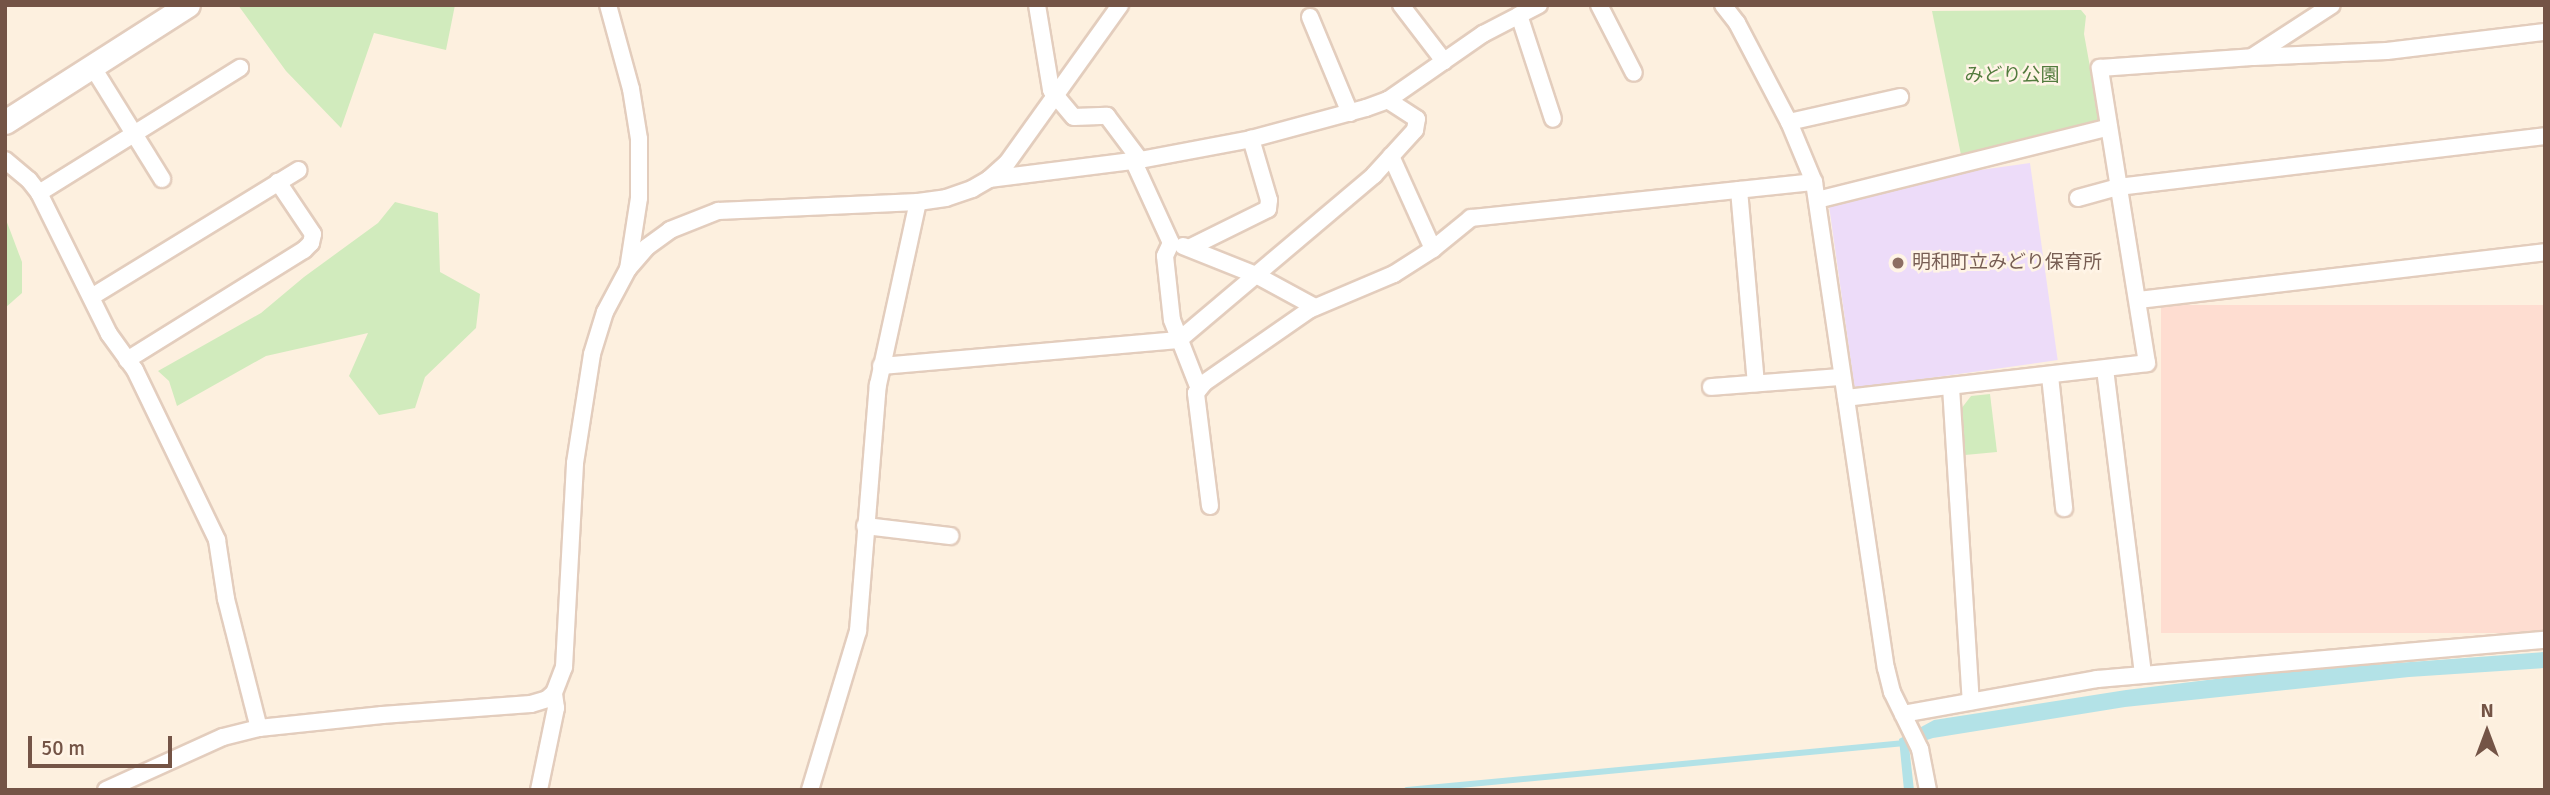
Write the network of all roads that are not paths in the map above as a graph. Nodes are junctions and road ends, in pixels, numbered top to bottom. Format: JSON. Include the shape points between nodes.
{"nodes":[{"id":1,"x":188,"y":5,"type":"edge"},
{"id":2,"x":608,"y":5,"type":"edge"},
{"id":3,"x":1037,"y":5,"type":"edge"},
{"id":4,"x":1120,"y":5,"type":"edge"},
{"id":5,"x":1401,"y":5,"type":"edge"},
{"id":6,"x":1539,"y":5,"type":"edge"},
{"id":7,"x":1599,"y":5,"type":"edge"},
{"id":8,"x":1723,"y":5,"type":"edge"},
{"id":9,"x":2332,"y":5,"type":"edge"},
{"id":10,"x":1519,"y":15,"type":"junction"},
{"id":11,"x":1310,"y":17,"type":"dead end"},
{"id":12,"x":2545,"y":32,"type":"edge"},
{"id":13,"x":2252,"y":57,"type":"junction"},
{"id":14,"x":1444,"y":61,"type":"junction"},
{"id":15,"x":92,"y":66,"type":"junction"},
{"id":16,"x":240,"y":68,"type":"dead end"},
{"id":17,"x":1634,"y":73,"type":"dead end"},
{"id":18,"x":1056,"y":97,"type":"junction"},
{"id":19,"x":1900,"y":97,"type":"dead end"},
{"id":20,"x":1388,"y":100,"type":"junction"},
{"id":21,"x":1350,"y":113,"type":"junction"},
{"id":22,"x":1553,"y":119,"type":"dead end"},
{"id":23,"x":5,"y":122,"type":"edge"},
{"id":24,"x":1789,"y":122,"type":"junction"},
{"id":25,"x":2109,"y":127,"type":"junction"},
{"id":26,"x":134,"y":134,"type":"junction"},
{"id":27,"x":2545,"y":136,"type":"edge"},
{"id":28,"x":1251,"y":139,"type":"junction"},
{"id":29,"x":1391,"y":156,"type":"junction"},
{"id":30,"x":5,"y":160,"type":"edge"},
{"id":31,"x":1137,"y":160,"type":"junction"},
{"id":32,"x":299,"y":170,"type":"dead end"},
{"id":33,"x":162,"y":179,"type":"dead end"},
{"id":34,"x":989,"y":180,"type":"junction"},
{"id":35,"x":278,"y":182,"type":"junction"},
{"id":36,"x":1814,"y":182,"type":"junction"},
{"id":37,"x":2118,"y":187,"type":"junction"},
{"id":38,"x":1739,"y":190,"type":"junction"},
{"id":39,"x":38,"y":193,"type":"junction"},
{"id":40,"x":2078,"y":198,"type":"dead end"},
{"id":41,"x":1817,"y":200,"type":"junction"},
{"id":42,"x":918,"y":202,"type":"junction"},
{"id":43,"x":1171,"y":243,"type":"junction"},
{"id":44,"x":1189,"y":248,"type":"junction"},
{"id":45,"x":1433,"y":250,"type":"junction"},
{"id":46,"x":2545,"y":252,"type":"edge"},
{"id":47,"x":628,"y":269,"type":"junction"},
{"id":48,"x":1256,"y":275,"type":"junction"},
{"id":49,"x":93,"y":296,"type":"junction"},
{"id":50,"x":2138,"y":300,"type":"junction"},
{"id":51,"x":1315,"y":307,"type":"junction"},
{"id":52,"x":1179,"y":340,"type":"junction"},
{"id":53,"x":127,"y":360,"type":"junction"},
{"id":54,"x":881,"y":366,"type":"junction"},
{"id":55,"x":2105,"y":369,"type":"junction"},
{"id":56,"x":2050,"y":376,"type":"junction"},
{"id":57,"x":1842,"y":377,"type":"junction"},
{"id":58,"x":1756,"y":383,"type":"junction"},
{"id":59,"x":1711,"y":387,"type":"dead end"},
{"id":60,"x":1951,"y":387,"type":"junction"},
{"id":61,"x":1199,"y":389,"type":"junction"},
{"id":62,"x":1846,"y":398,"type":"junction"},
{"id":63,"x":1210,"y":506,"type":"dead end"},
{"id":64,"x":2064,"y":508,"type":"dead end"},
{"id":65,"x":865,"y":526,"type":"junction"},
{"id":66,"x":950,"y":536,"type":"dead end"},
{"id":67,"x":2545,"y":639,"type":"edge"},
{"id":68,"x":2143,"y":675,"type":"junction"},
{"id":69,"x":554,"y":693,"type":"junction"},
{"id":70,"x":1971,"y":701,"type":"junction"},
{"id":71,"x":1907,"y":719,"type":"junction"},
{"id":72,"x":259,"y":728,"type":"junction"},
{"id":73,"x":106,"y":790,"type":"edge"},
{"id":74,"x":539,"y":790,"type":"edge"},
{"id":75,"x":810,"y":790,"type":"edge"},
{"id":76,"x":1928,"y":790,"type":"edge"}],
"edges":[{"from":1,"to":15,"type":"main road"},
{"from":2,"to":47,"type":"street","via":[[639,139],[639,198]]},
{"from":3,"to":18,"type":"street"},
{"from":4,"to":18,"type":"street"},
{"from":5,"to":14,"type":"street"},
{"from":6,"to":10,"type":"street"},
{"from":7,"to":17,"type":"street"},
{"from":8,"to":24,"type":"street"},
{"from":9,"to":13,"type":"street"},
{"from":10,"to":14,"type":"street"},
{"from":10,"to":22,"type":"street"},
{"from":11,"to":21,"type":"street"},
{"from":12,"to":13,"type":"street","via":[[2387,51]]},
{"from":13,"to":25,"type":"street","via":[[2100,68]]},
{"from":14,"to":20,"type":"street"},
{"from":15,"to":23,"type":"main road"},
{"from":15,"to":26,"type":"street"},
{"from":16,"to":26,"type":"street"},
{"from":18,"to":31,"type":"street","via":[[1074,117],[1107,116]]},
{"from":18,"to":34,"type":"street"},
{"from":19,"to":24,"type":"street"},
{"from":20,"to":21,"type":"street"},
{"from":20,"to":29,"type":"street","via":[[1417,119],[1415,130]]},
{"from":21,"to":28,"type":"street"},
{"from":24,"to":36,"type":"street"},
{"from":25,"to":37,"type":"street"},
{"from":25,"to":41,"type":"street"},
{"from":26,"to":33,"type":"street"},
{"from":26,"to":39,"type":"street"},
{"from":27,"to":37,"type":"street"},
{"from":28,"to":31,"type":"street"},
{"from":28,"to":44,"type":"street","via":[[1268,209]]},
{"from":29,"to":45,"type":"street"},
{"from":29,"to":48,"type":"street"},
{"from":30,"to":39,"type":"street"},
{"from":31,"to":34,"type":"street"},
{"from":31,"to":43,"type":"street"},
{"from":32,"to":35,"type":"street"},
{"from":34,"to":42,"type":"street","via":[[946,198]]},
{"from":35,"to":49,"type":"street"},
{"from":35,"to":53,"type":"street","via":[[313,234],[311,243]]},
{"from":36,"to":38,"type":"street"},
{"from":36,"to":41,"type":"street"},
{"from":37,"to":40,"type":"street"},
{"from":37,"to":50,"type":"street"},
{"from":38,"to":45,"type":"street","via":[[1471,218]]},
{"from":38,"to":58,"type":"street"},
{"from":39,"to":49,"type":"street"},
{"from":41,"to":57,"type":"street"},
{"from":42,"to":47,"type":"street","via":[[718,211],[670,230]]},
{"from":42,"to":54,"type":"street"},
{"from":43,"to":44,"type":"street"},
{"from":43,"to":52,"type":"street","via":[[1165,256],[1172,320]]},
{"from":44,"to":48,"type":"street"},
{"from":45,"to":51,"type":"street","via":[[1394,274]]},
{"from":46,"to":50,"type":"street"},
{"from":47,"to":69,"type":"street","via":[[605,312],[592,354],[575,463],[564,667]]},
{"from":48,"to":51,"type":"street"},
{"from":48,"to":52,"type":"street"},
{"from":49,"to":53,"type":"street","via":[[109,334]]},
{"from":50,"to":55,"type":"street","via":[[2147,363]]},
{"from":51,"to":61,"type":"street"},
{"from":52,"to":54,"type":"street"},
{"from":52,"to":61,"type":"street"},
{"from":53,"to":72,"type":"street","via":[[217,540],[226,599]]},
{"from":54,"to":65,"type":"street"},
{"from":55,"to":56,"type":"street"},
{"from":55,"to":68,"type":"street"},
{"from":56,"to":60,"type":"street"},
{"from":56,"to":64,"type":"street"},
{"from":57,"to":58,"type":"street"},
{"from":57,"to":62,"type":"street"},
{"from":58,"to":59,"type":"street"},
{"from":60,"to":62,"type":"street"},
{"from":60,"to":70,"type":"street"},
{"from":61,"to":63,"type":"street"},
{"from":62,"to":71,"type":"street","via":[[1886,668],[1892,692]]},
{"from":65,"to":66,"type":"street"},
{"from":65,"to":75,"type":"street","via":[[858,631]]},
{"from":67,"to":68,"type":"street"},
{"from":68,"to":70,"type":"street"},
{"from":69,"to":72,"type":"street","via":[[531,704]]},
{"from":69,"to":74,"type":"street"},
{"from":70,"to":71,"type":"street"},
{"from":71,"to":76,"type":"street","via":[[1920,749]]},
{"from":72,"to":73,"type":"street","via":[[223,737]]}]}
